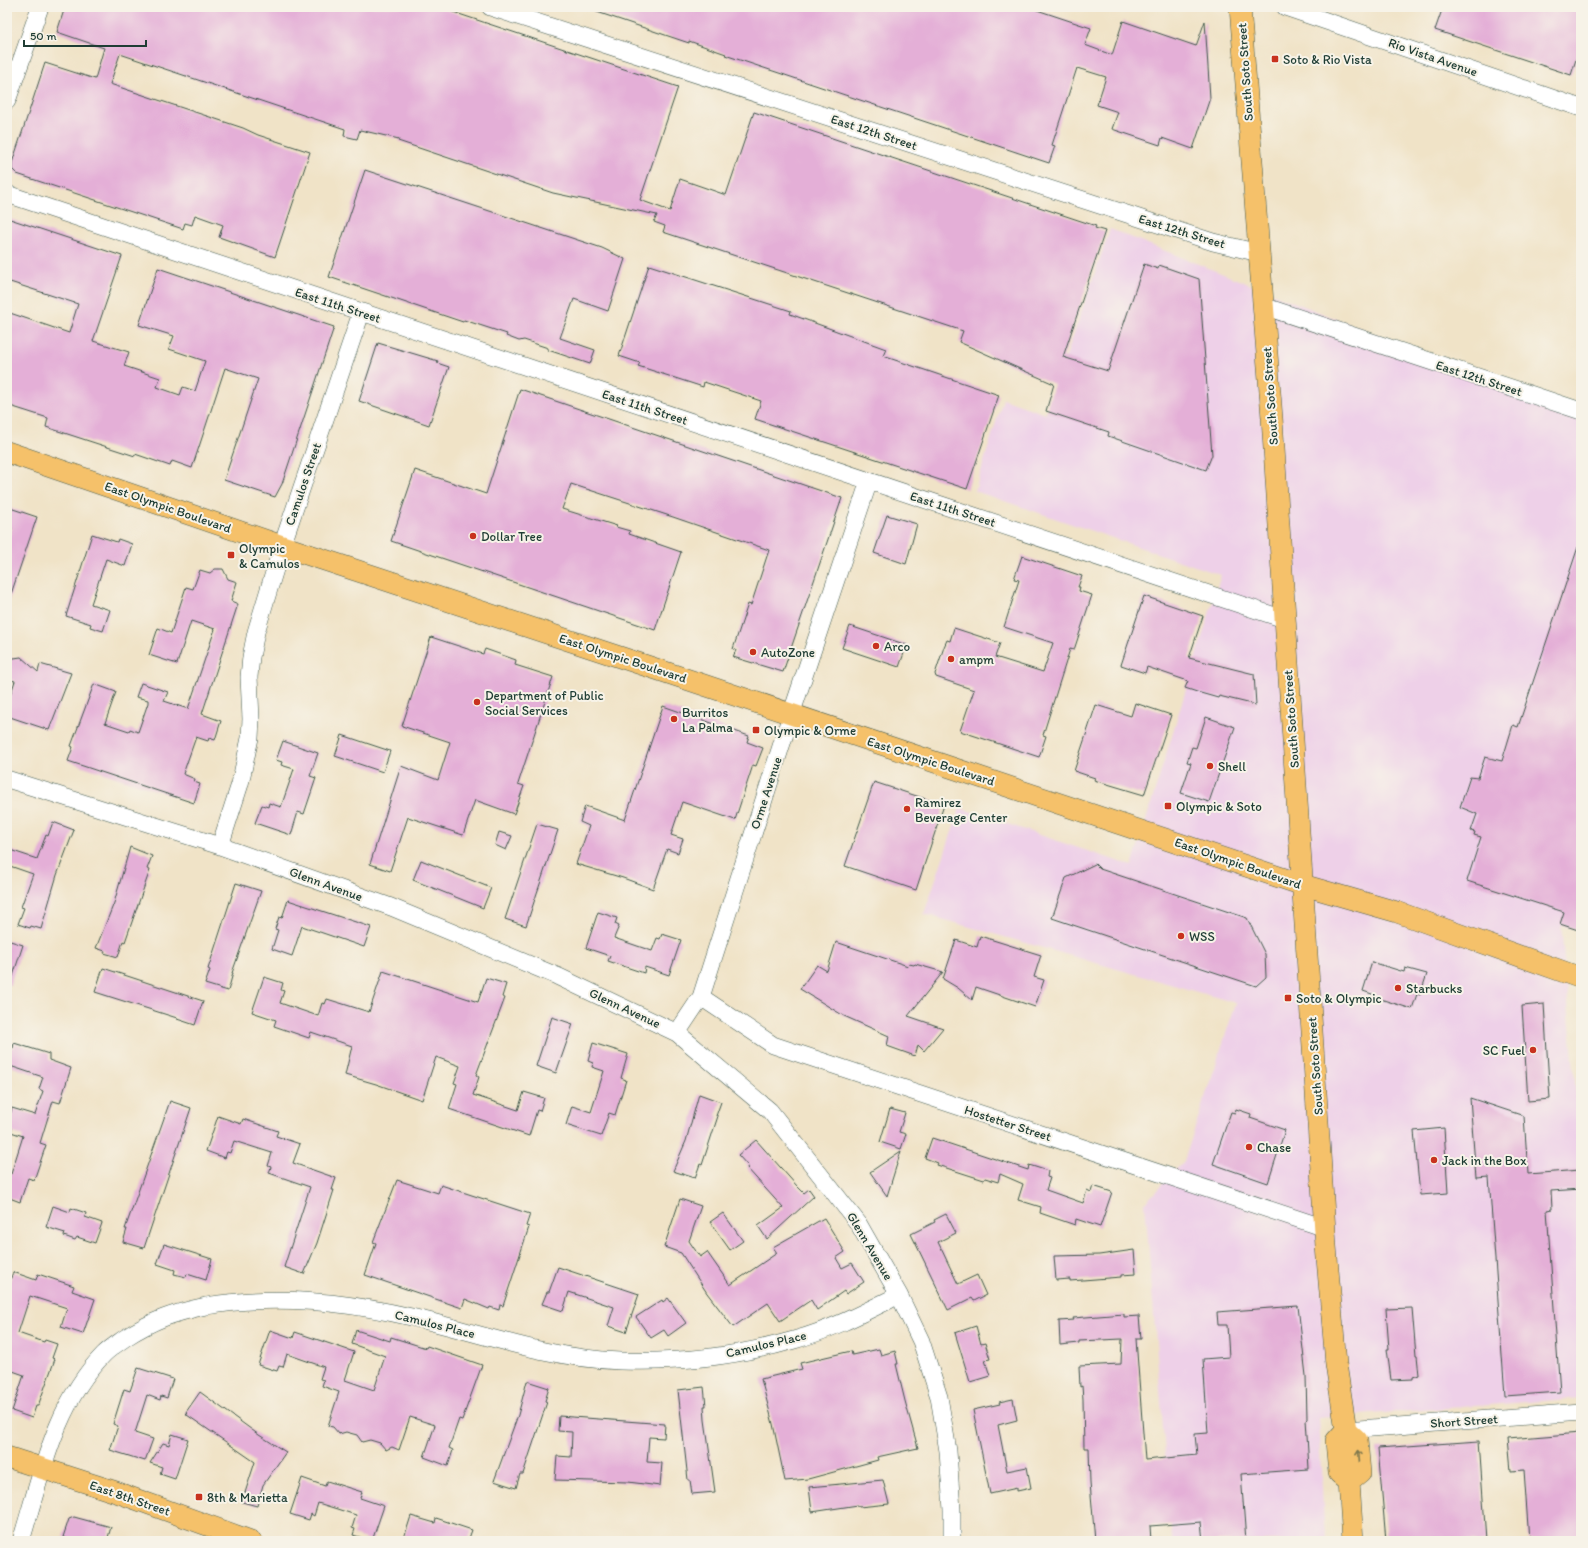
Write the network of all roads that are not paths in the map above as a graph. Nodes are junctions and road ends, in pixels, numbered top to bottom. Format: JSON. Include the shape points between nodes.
{"nodes":[{"id":1,"x":40,"y":7,"type":"edge"},
{"id":2,"x":490,"y":7,"type":"edge"},
{"id":3,"x":1240,"y":7,"type":"edge"},
{"id":4,"x":1285,"y":7,"type":"edge"},
{"id":5,"x":7,"y":101,"type":"edge"},
{"id":6,"x":1581,"y":108,"type":"edge"},
{"id":7,"x":7,"y":194,"type":"edge"},
{"id":8,"x":1259,"y":253,"type":"junction"},
{"id":9,"x":1263,"y":306,"type":"junction"},
{"id":10,"x":362,"y":312,"type":"junction"},
{"id":11,"x":1581,"y":412,"type":"edge"},
{"id":12,"x":7,"y":452,"type":"edge"},
{"id":13,"x":869,"y":481,"type":"junction"},
{"id":14,"x":282,"y":546,"type":"junction"},
{"id":15,"x":1284,"y":619,"type":"junction"},
{"id":16,"x":791,"y":714,"type":"junction"},
{"id":17,"x":7,"y":779,"type":"edge"},
{"id":18,"x":220,"y":846,"type":"junction"},
{"id":19,"x":1303,"y":885,"type":"junction"},
{"id":20,"x":1581,"y":978,"type":"edge"},
{"id":21,"x":700,"y":997,"type":"junction"},
{"id":22,"x":677,"y":1033,"type":"junction"},
{"id":23,"x":1325,"y":1228,"type":"junction"},
{"id":24,"x":899,"y":1295,"type":"junction"},
{"id":25,"x":1581,"y":1412,"type":"edge"},
{"id":26,"x":1346,"y":1430,"type":"junction"},
{"id":27,"x":7,"y":1457,"type":"edge"},
{"id":28,"x":43,"y":1470,"type":"junction"},
{"id":29,"x":20,"y":1541,"type":"edge"},
{"id":30,"x":251,"y":1541,"type":"edge"},
{"id":31,"x":952,"y":1541,"type":"edge"},
{"id":32,"x":1353,"y":1541,"type":"edge"}],
"edges":[{"from":1,"to":5,"type":"street"},
{"from":2,"to":8,"type":"street","name":"East 12th Street","via":[[1213,242]]},
{"from":3,"to":8,"type":"main road","name":"South Soto Street"},
{"from":4,"to":6,"type":"street","name":"Rio Vista Avenue"},
{"from":7,"to":10,"type":"street","name":"East 11th Street"},
{"from":8,"to":9,"type":"main road","name":"South Soto Street"},
{"from":9,"to":11,"type":"street","name":"East 12th Street"},
{"from":9,"to":15,"type":"main road","name":"South Soto Street"},
{"from":10,"to":13,"type":"street","name":"East 11th Street"},
{"from":10,"to":14,"type":"street","name":"Camulos Street"},
{"from":12,"to":14,"type":"main road","name":"East Olympic Boulevard"},
{"from":13,"to":15,"type":"street","name":"East 11th Street"},
{"from":13,"to":16,"type":"street","name":"Orme Avenue"},
{"from":14,"to":16,"type":"main road","name":"East Olympic Boulevard"},
{"from":14,"to":18,"type":"street","name":"Camulos Street","via":[[256,632],[249,677],[250,738],[240,784]]},
{"from":15,"to":19,"type":"main road","name":"South Soto Street"},
{"from":16,"to":19,"type":"main road","name":"East Olympic Boulevard"},
{"from":16,"to":21,"type":"street","name":"Orme Avenue"},
{"from":17,"to":18,"type":"street","name":"Glenn Avenue"},
{"from":18,"to":22,"type":"street","name":"Glenn Avenue","via":[[391,907],[557,976]]},
{"from":19,"to":20,"type":"main road","name":"East Olympic Boulevard","via":[[1397,912]]},
{"from":19,"to":23,"type":"main road","name":"South Soto Street"},
{"from":21,"to":22,"type":"street","name":"Orme Avenue"},
{"from":21,"to":23,"type":"street","name":"Hostetter Street","via":[[773,1045]]},
{"from":22,"to":24,"type":"street","name":"Glenn Avenue","via":[[770,1111],[858,1223]]},
{"from":23,"to":26,"type":"main road","name":"South Soto Street","via":[[1336,1364]]},
{"from":24,"to":28,"type":"street","name":"Camulos Place","via":[[850,1319],[794,1340],[740,1352],[665,1362],[568,1356],[512,1344],[429,1321],[343,1303],[309,1300],[248,1302],[184,1310],[148,1323],[106,1351],[80,1381],[62,1416]]},
{"from":24,"to":31,"type":"street","name":"Glenn Avenue","via":[[921,1341],[939,1397],[948,1450]]},
{"from":25,"to":26,"type":"street","name":"Short Street"},
{"from":26,"to":32,"type":"main road","via":[[1336,1441],[1339,1473],[1349,1482]]},
{"from":27,"to":28,"type":"main road","name":"East 8th Street"},
{"from":28,"to":29,"type":"street"},
{"from":28,"to":30,"type":"main road","name":"East 8th Street","via":[[116,1492]]}]}
